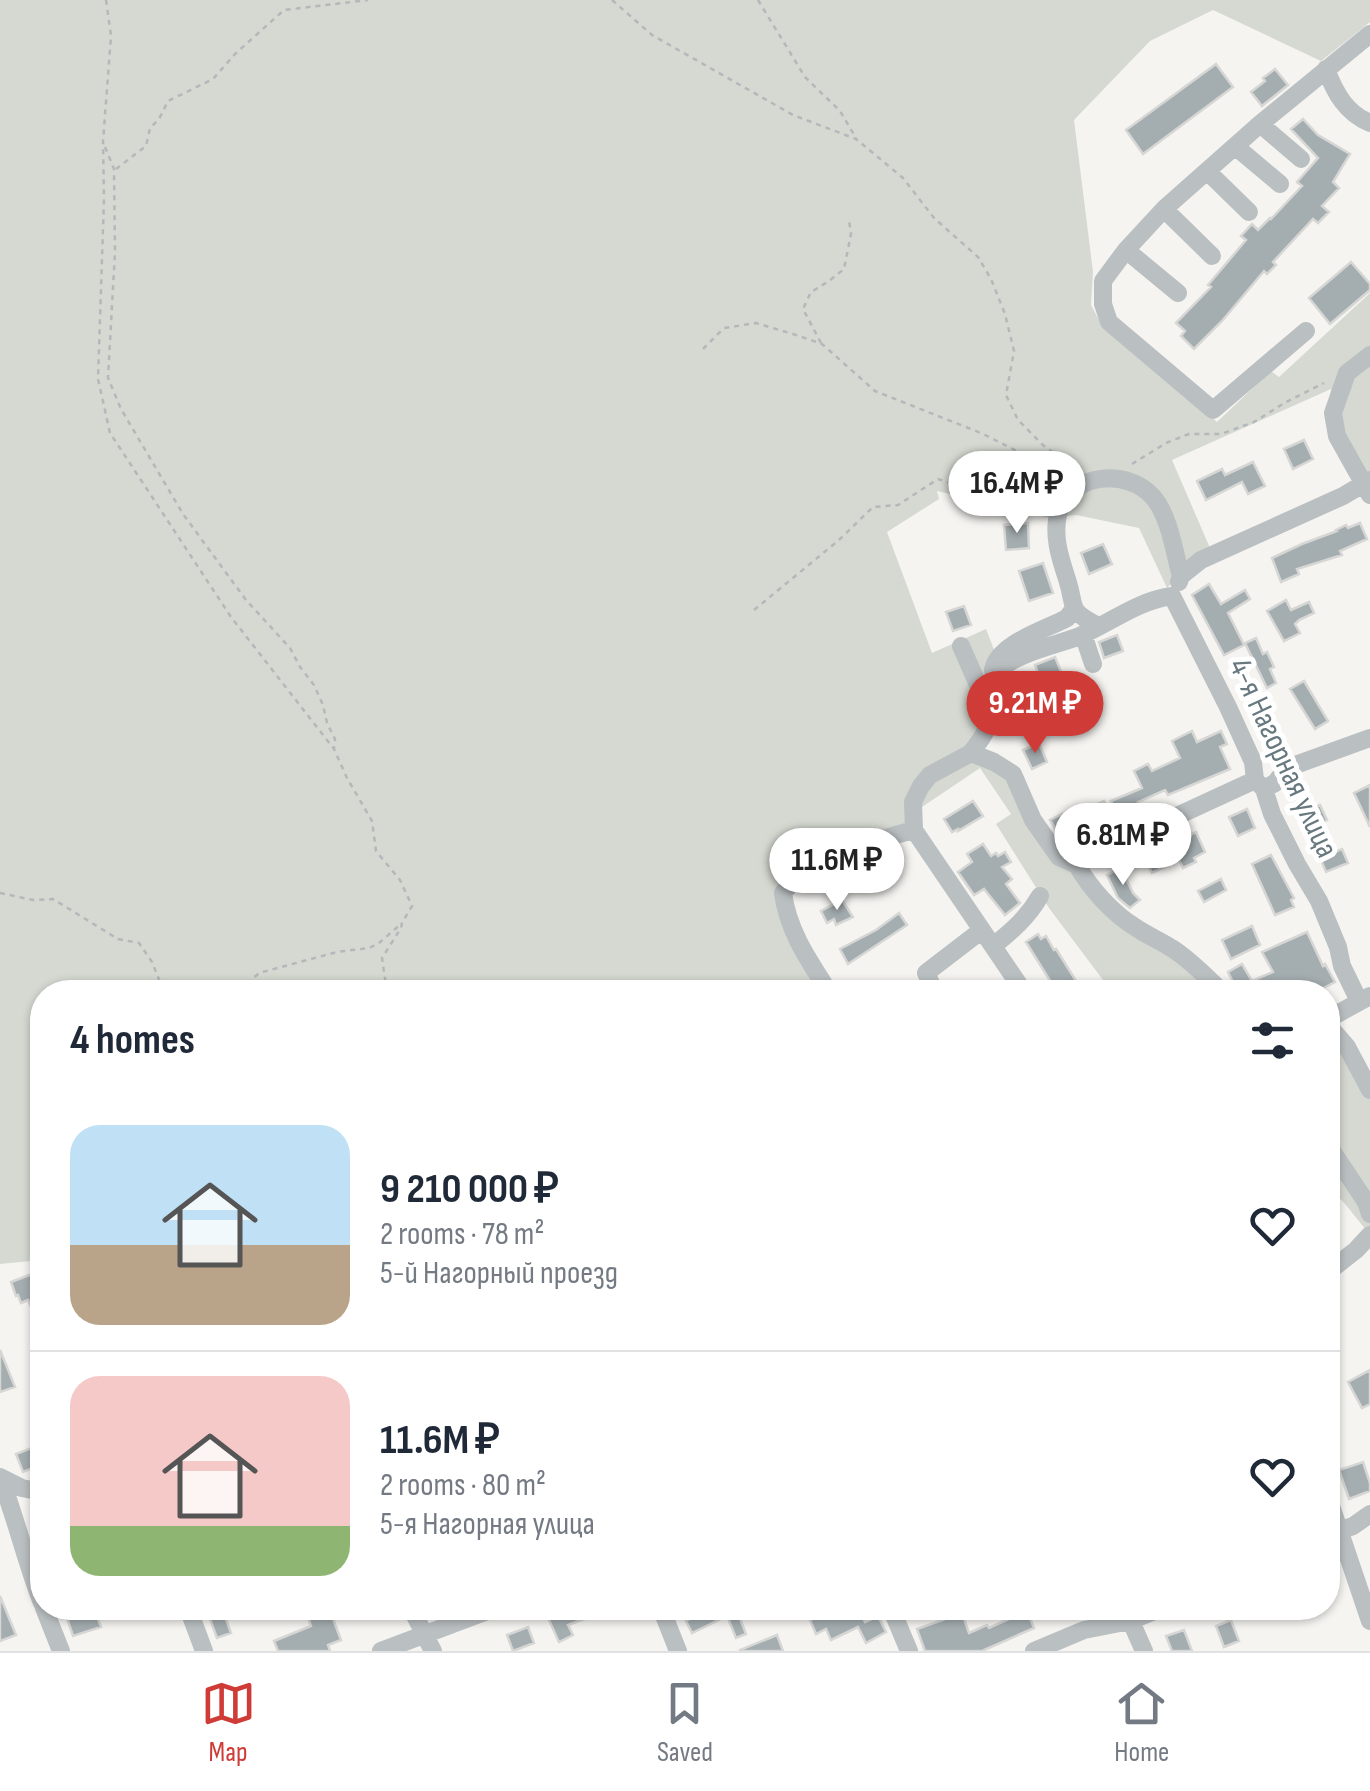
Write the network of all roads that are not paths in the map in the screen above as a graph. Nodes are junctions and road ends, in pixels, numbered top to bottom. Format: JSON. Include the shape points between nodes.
{"nodes":[{"id":1,"x":1370,"y":34,"type":"edge"},
{"id":2,"x":1326,"y":69,"type":"junction"},
{"id":3,"x":1370,"y":123,"type":"edge"},
{"id":4,"x":1260,"y":124,"type":"junction"},
{"id":5,"x":1236,"y":147,"type":"junction"},
{"id":6,"x":1301,"y":160,"type":"dead end"},
{"id":7,"x":1208,"y":172,"type":"junction"},
{"id":8,"x":1280,"y":184,"type":"dead end"},
{"id":9,"x":1164,"y":209,"type":"junction"},
{"id":10,"x":1250,"y":212,"type":"dead end"},
{"id":11,"x":1126,"y":250,"type":"junction"},
{"id":12,"x":1212,"y":256,"type":"dead end"},
{"id":13,"x":1178,"y":293,"type":"dead end"},
{"id":14,"x":1306,"y":331,"type":"dead end"},
{"id":15,"x":1370,"y":355,"type":"edge"},
{"id":16,"x":1368,"y":487,"type":"edge"},
{"id":17,"x":1181,"y":576,"type":"junction"},
{"id":18,"x":1172,"y":596,"type":"junction"},
{"id":19,"x":1073,"y":610,"type":"junction"},
{"id":20,"x":1090,"y":630,"type":"junction"},
{"id":21,"x":961,"y":646,"type":"dead end"},
{"id":22,"x":1093,"y":664,"type":"dead end"},
{"id":23,"x":996,"y":674,"type":"junction"},
{"id":24,"x":987,"y":705,"type":"junction"},
{"id":25,"x":1370,"y":738,"type":"edge"},
{"id":26,"x":971,"y":753,"type":"junction"},
{"id":27,"x":1259,"y":784,"type":"junction"},
{"id":28,"x":914,"y":830,"type":"junction"},
{"id":29,"x":1077,"y":864,"type":"junction"},
{"id":30,"x":1040,"y":896,"type":"dead end"},
{"id":31,"x":982,"y":930,"type":"junction"},
{"id":32,"x":993,"y":946,"type":"junction"},
{"id":33,"x":822,"y":980,"type":"edge"},
{"id":34,"x":929,"y":980,"type":"edge"},
{"id":35,"x":1016,"y":980,"type":"edge"},
{"id":36,"x":1210,"y":980,"type":"edge"},
{"id":37,"x":1364,"y":998,"type":"edge"},
{"id":38,"x":1340,"y":1014,"type":"edge"},
{"id":39,"x":1340,"y":1038,"type":"edge"},
{"id":40,"x":1370,"y":1090,"type":"edge"},
{"id":41,"x":1340,"y":1164,"type":"edge"},
{"id":42,"x":1370,"y":1214,"type":"edge"},
{"id":43,"x":1370,"y":1235,"type":"edge"},
{"id":44,"x":1340,"y":1263,"type":"edge"},
{"id":45,"x":0,"y":1477,"type":"edge"},
{"id":46,"x":30,"y":1490,"type":"edge"},
{"id":47,"x":30,"y":1499,"type":"edge"},
{"id":48,"x":6,"y":1508,"type":"edge"},
{"id":49,"x":1370,"y":1514,"type":"edge"},
{"id":50,"x":1340,"y":1530,"type":"edge"},
{"id":51,"x":1340,"y":1549,"type":"edge"},
{"id":52,"x":30,"y":1572,"type":"edge"},
{"id":53,"x":49,"y":1620,"type":"edge"},
{"id":54,"x":192,"y":1620,"type":"edge"},
{"id":55,"x":417,"y":1620,"type":"edge"},
{"id":56,"x":472,"y":1620,"type":"edge"},
{"id":57,"x":666,"y":1620,"type":"edge"},
{"id":58,"x":896,"y":1620,"type":"edge"},
{"id":59,"x":1112,"y":1620,"type":"edge"},
{"id":60,"x":1131,"y":1620,"type":"edge"},
{"id":61,"x":1370,"y":1621,"type":"edge"},
{"id":62,"x":429,"y":1643,"type":"edge"},
{"id":63,"x":61,"y":1651,"type":"edge"},
{"id":64,"x":204,"y":1651,"type":"edge"},
{"id":65,"x":381,"y":1651,"type":"edge"},
{"id":66,"x":678,"y":1651,"type":"edge"},
{"id":67,"x":909,"y":1651,"type":"edge"},
{"id":68,"x":1034,"y":1651,"type":"edge"},
{"id":69,"x":1144,"y":1651,"type":"edge"}],
"edges":[{"from":1,"to":2,"type":"street"},
{"from":2,"to":3,"type":"street","via":[[1336,96]]},
{"from":2,"to":4,"type":"street","via":[[1283,118]]},
{"from":4,"to":5,"type":"street"},
{"from":4,"to":6,"type":"street"},
{"from":5,"to":7,"type":"street"},
{"from":5,"to":8,"type":"street"},
{"from":7,"to":9,"type":"street"},
{"from":7,"to":10,"type":"street"},
{"from":9,"to":11,"type":"street"},
{"from":9,"to":12,"type":"street"},
{"from":11,"to":13,"type":"street"},
{"from":11,"to":14,"type":"street","via":[[1103,281],[1109,322],[1213,410]]},
{"from":15,"to":16,"type":"street","via":[[1347,373],[1333,414],[1337,436]]},
{"from":16,"to":17,"type":"street","via":[[1200,560]]},
{"from":17,"to":18,"type":"street"},
{"from":17,"to":19,"type":"street","via":[[1154,498],[1136,482],[1100,479],[1070,491],[1059,510],[1056,530]]},
{"from":18,"to":20,"type":"street"},
{"from":18,"to":27,"type":"street","name":"4-я Нагорная улица"},
{"from":19,"to":20,"type":"street"},
{"from":19,"to":23,"type":"street","via":[[1008,646],[994,662]]},
{"from":20,"to":22,"type":"street"},
{"from":20,"to":23,"type":"street"},
{"from":21,"to":24,"type":"street"},
{"from":23,"to":24,"type":"street"},
{"from":24,"to":26,"type":"street","via":[[987,728]]},
{"from":25,"to":27,"type":"street","via":[[1286,768],[1275,784]]},
{"from":26,"to":28,"type":"street","via":[[921,786],[913,802]]},
{"from":26,"to":29,"type":"street","via":[[1012,774],[1046,840],[1059,857]]},
{"from":27,"to":29,"type":"street"},
{"from":27,"to":37,"type":"street","name":"4-я Нагорная улица","via":[[1319,901],[1342,966]]},
{"from":28,"to":31,"type":"street"},
{"from":28,"to":33,"type":"street","via":[[816,866],[783,893],[799,944]]},
{"from":29,"to":36,"type":"street","via":[[1119,915]]},
{"from":30,"to":32,"type":"street"},
{"from":31,"to":32,"type":"street"},
{"from":31,"to":34,"type":"street","via":[[926,974]]},
{"from":32,"to":35,"type":"street"},
{"from":37,"to":38,"type":"street"},
{"from":39,"to":40,"type":"street"},
{"from":41,"to":42,"type":"street"},
{"from":43,"to":44,"type":"street"},
{"from":45,"to":46,"type":"street"},
{"from":45,"to":48,"type":"street"},
{"from":47,"to":48,"type":"street"},
{"from":48,"to":52,"type":"street"},
{"from":49,"to":50,"type":"street"},
{"from":51,"to":61,"type":"street"},
{"from":53,"to":63,"type":"street"},
{"from":54,"to":64,"type":"street"},
{"from":55,"to":62,"type":"street"},
{"from":56,"to":62,"type":"street"},
{"from":57,"to":66,"type":"street"},
{"from":58,"to":67,"type":"street"},
{"from":59,"to":68,"type":"street"},
{"from":60,"to":69,"type":"street"},
{"from":62,"to":65,"type":"street"}]}
